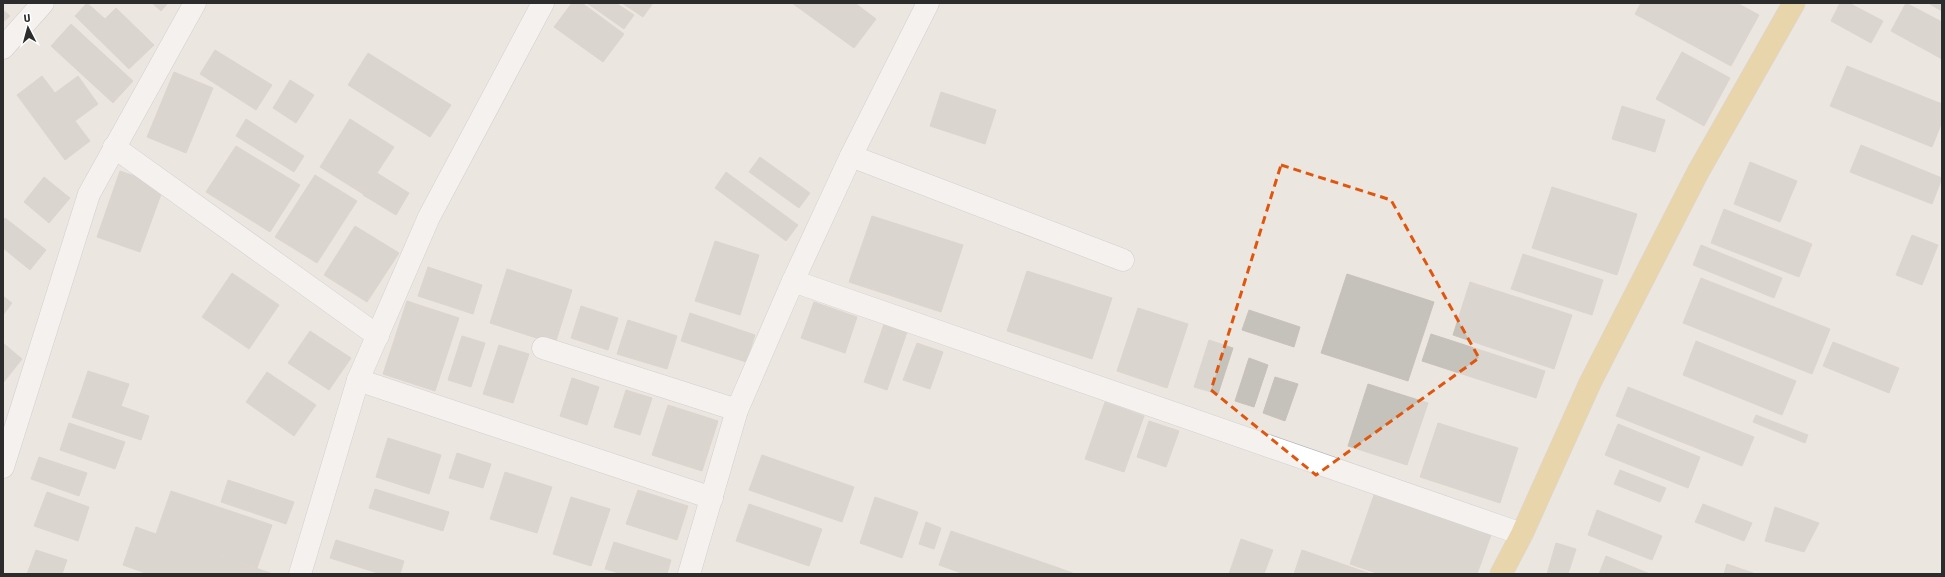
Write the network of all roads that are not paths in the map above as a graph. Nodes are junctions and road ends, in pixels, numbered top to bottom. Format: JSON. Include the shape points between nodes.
{"nodes":[{"id":1,"x":43,"y":3,"type":"edge"},
{"id":2,"x":195,"y":3,"type":"edge"},
{"id":3,"x":543,"y":3,"type":"edge"},
{"id":4,"x":928,"y":3,"type":"edge"},
{"id":5,"x":1794,"y":3,"type":"edge"},
{"id":6,"x":3,"y":48,"type":"edge"},
{"id":7,"x":114,"y":146,"type":"junction"},
{"id":8,"x":851,"y":156,"type":"junction"},
{"id":9,"x":1123,"y":260,"type":"dead end"},
{"id":10,"x":793,"y":281,"type":"junction"},
{"id":11,"x":378,"y":336,"type":"junction"},
{"id":12,"x":543,"y":348,"type":"dead end"},
{"id":13,"x":358,"y":380,"type":"junction"},
{"id":14,"x":737,"y":410,"type":"junction"},
{"id":15,"x":3,"y":467,"type":"edge"},
{"id":16,"x":712,"y":498,"type":"junction"},
{"id":17,"x":1522,"y":534,"type":"junction"},
{"id":18,"x":300,"y":574,"type":"edge"},
{"id":19,"x":689,"y":574,"type":"edge"},
{"id":20,"x":1501,"y":574,"type":"edge"}],
"edges":[{"from":1,"to":6,"type":"street"},
{"from":2,"to":7,"type":"street"},
{"from":3,"to":11,"type":"street","via":[[429,216]]},
{"from":4,"to":8,"type":"street"},
{"from":5,"to":17,"type":"main road","via":[[1698,172],[1590,383]]},
{"from":7,"to":11,"type":"street"},
{"from":7,"to":15,"type":"street","via":[[89,194]]},
{"from":8,"to":9,"type":"street"},
{"from":8,"to":10,"type":"street"},
{"from":10,"to":14,"type":"street"},
{"from":10,"to":17,"type":"street"},
{"from":11,"to":13,"type":"street"},
{"from":12,"to":14,"type":"street"},
{"from":13,"to":16,"type":"street"},
{"from":13,"to":18,"type":"street"},
{"from":14,"to":16,"type":"street"},
{"from":16,"to":19,"type":"street"},
{"from":17,"to":20,"type":"main road"}]}
